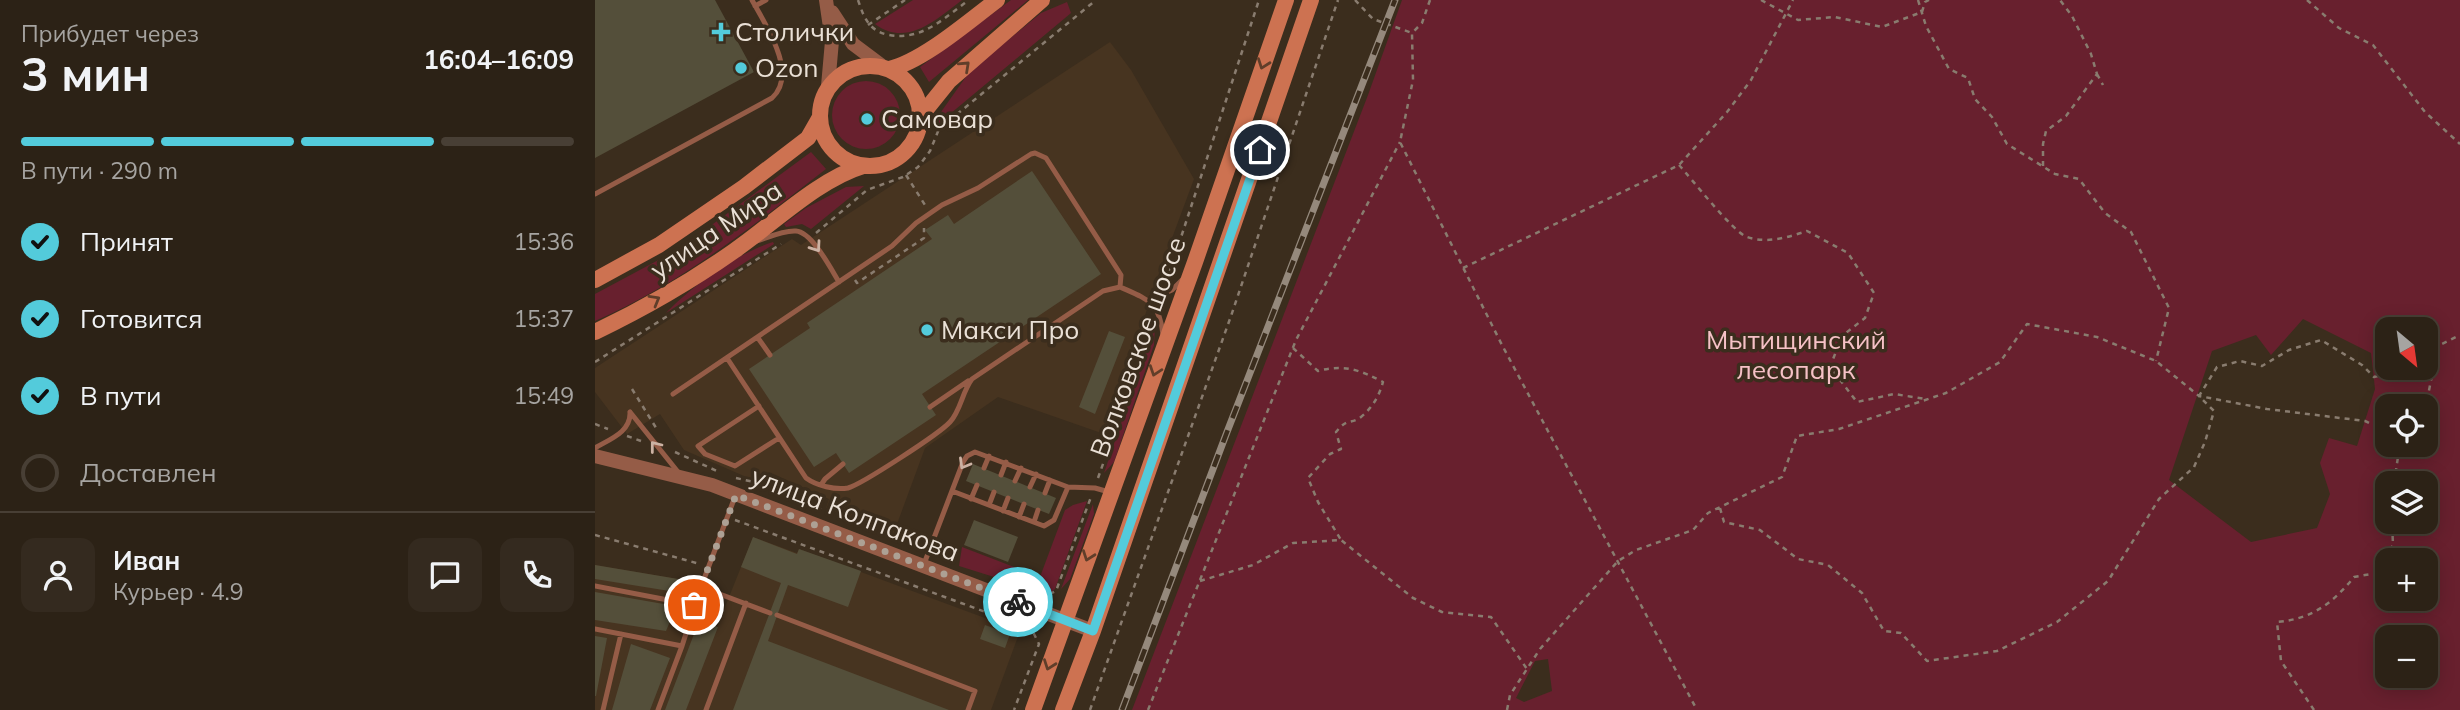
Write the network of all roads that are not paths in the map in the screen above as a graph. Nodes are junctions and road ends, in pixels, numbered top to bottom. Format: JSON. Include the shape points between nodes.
{"nodes":[{"id":1,"x":766,"y":0,"type":"edge"},
{"id":2,"x":997,"y":0,"type":"edge"},
{"id":3,"x":1042,"y":0,"type":"edge"},
{"id":4,"x":1286,"y":0,"type":"edge"},
{"id":5,"x":1311,"y":0,"type":"edge"},
{"id":6,"x":753,"y":3,"type":"edge"},
{"id":7,"x":827,"y":3,"type":"edge"},
{"id":8,"x":885,"y":67,"type":"junction"},
{"id":9,"x":828,"y":86,"type":"junction"},
{"id":10,"x":820,"y":117,"type":"junction"},
{"id":11,"x":920,"y":117,"type":"junction"},
{"id":12,"x":863,"y":166,"type":"junction"},
{"id":13,"x":595,"y":194,"type":"edge"},
{"id":14,"x":735,"y":251,"type":"junction"},
{"id":15,"x":1195,"y":262,"type":"junction"},
{"id":16,"x":595,"y":280,"type":"edge"},
{"id":17,"x":839,"y":282,"type":"junction"},
{"id":18,"x":1120,"y":287,"type":"junction"},
{"id":19,"x":1149,"y":300,"type":"junction"},
{"id":20,"x":595,"y":332,"type":"edge"},
{"id":21,"x":758,"y":338,"type":"junction"},
{"id":22,"x":1164,"y":344,"type":"junction"},
{"id":23,"x":770,"y":355,"type":"dead end"},
{"id":24,"x":727,"y":358,"type":"junction"},
{"id":25,"x":972,"y":379,"type":"junction"},
{"id":26,"x":673,"y":394,"type":"dead end"},
{"id":27,"x":759,"y":406,"type":"junction"},
{"id":28,"x":930,"y":407,"type":"dead end"},
{"id":29,"x":779,"y":438,"type":"junction"},
{"id":30,"x":595,"y":448,"type":"edge"},
{"id":31,"x":595,"y":456,"type":"edge"},
{"id":32,"x":989,"y":456,"type":"junction"},
{"id":33,"x":1006,"y":463,"type":"junction"},
{"id":34,"x":843,"y":464,"type":"dead end"},
{"id":35,"x":984,"y":468,"type":"dead end"},
{"id":36,"x":1021,"y":468,"type":"junction"},
{"id":37,"x":1036,"y":474,"type":"junction"},
{"id":38,"x":1001,"y":475,"type":"dead end"},
{"id":39,"x":684,"y":477,"type":"junction"},
{"id":40,"x":1050,"y":480,"type":"junction"},
{"id":41,"x":1015,"y":481,"type":"dead end"},
{"id":42,"x":821,"y":485,"type":"junction"},
{"id":43,"x":977,"y":485,"type":"dead end"},
{"id":44,"x":1030,"y":487,"type":"dead end"},
{"id":45,"x":1068,"y":487,"type":"junction"},
{"id":46,"x":952,"y":491,"type":"junction"},
{"id":47,"x":994,"y":492,"type":"dead end"},
{"id":48,"x":1112,"y":492,"type":"junction"},
{"id":49,"x":1045,"y":493,"type":"dead end"},
{"id":50,"x":736,"y":495,"type":"junction"},
{"id":51,"x":1008,"y":498,"type":"dead end"},
{"id":52,"x":971,"y":499,"type":"junction"},
{"id":53,"x":1024,"y":504,"type":"dead end"},
{"id":54,"x":989,"y":505,"type":"junction"},
{"id":55,"x":1038,"y":510,"type":"dead end"},
{"id":56,"x":1003,"y":511,"type":"junction"},
{"id":57,"x":1019,"y":517,"type":"junction"},
{"id":58,"x":1034,"y":522,"type":"junction"},
{"id":59,"x":923,"y":566,"type":"junction"},
{"id":60,"x":595,"y":586,"type":"edge"},
{"id":61,"x":701,"y":587,"type":"junction"},
{"id":62,"x":746,"y":603,"type":"junction"},
{"id":63,"x":694,"y":605,"type":"junction"},
{"id":64,"x":770,"y":612,"type":"dead end"},
{"id":65,"x":778,"y":615,"type":"dead end"},
{"id":66,"x":1065,"y":621,"type":"junction"},
{"id":67,"x":595,"y":629,"type":"edge"},
{"id":68,"x":1093,"y":631,"type":"junction"},
{"id":69,"x":621,"y":634,"type":"junction"},
{"id":70,"x":682,"y":646,"type":"junction"},
{"id":71,"x":603,"y":710,"type":"edge"},
{"id":72,"x":658,"y":710,"type":"edge"},
{"id":73,"x":706,"y":710,"type":"edge"},
{"id":74,"x":968,"y":710,"type":"edge"},
{"id":75,"x":1033,"y":710,"type":"edge"},
{"id":76,"x":1063,"y":710,"type":"edge"}],
"edges":[{"from":1,"to":6,"type":"lane"},
{"from":2,"to":8,"type":"main road","via":[[903,65]]},
{"from":11,"to":3,"type":"main road","one_way":true,"via":[[949,81]]},
{"from":4,"to":15,"type":"main road","name":"Волковское шоссе","one_way":true},
{"from":5,"to":68,"type":"main road","name":"Волковское шоссе"},
{"from":6,"to":13,"type":"lane","via":[[780,55],[778,93]]},
{"from":7,"to":8,"type":"street","via":[[853,44]]},
{"from":7,"to":9,"type":"street","via":[[832,41]]},
{"from":8,"to":9,"type":"main road","via":[[847,71]]},
{"from":8,"to":11,"type":"main road","via":[[911,89]]},
{"from":9,"to":10,"type":"main road"},
{"from":10,"to":12,"type":"main road","via":[[826,138],[836,151]]},
{"from":10,"to":16,"type":"main road","name":"улица Мира","via":[[807,138],[744,187],[659,245]]},
{"from":11,"to":12,"type":"main road","via":[[916,139],[902,155],[879,167]]},
{"from":12,"to":14,"type":"main road","name":"улица Мира","via":[[832,180]]},
{"from":14,"to":17,"type":"lane","one_way":true,"via":[[781,233],[800,231]]},
{"from":20,"to":14,"type":"main road","name":"улица Мира","one_way":true},
{"from":15,"to":19,"type":"lane","via":[[1181,281]]},
{"from":15,"to":22,"type":"main road","name":"Волковское шоссе"},
{"from":17,"to":18,"type":"lane","via":[[931,213],[1031,154],[1046,158],[1119,269]]},
{"from":17,"to":21,"type":"lane"},
{"from":18,"to":19,"type":"lane"},
{"from":18,"to":25,"type":"lane","via":[[1103,291]]},
{"from":19,"to":22,"type":"lane","via":[[1157,309]]},
{"from":21,"to":23,"type":"lane"},
{"from":21,"to":24,"type":"lane"},
{"from":22,"to":48,"type":"main road","name":"Волковское шоссе","one_way":true},
{"from":24,"to":26,"type":"lane"},
{"from":24,"to":27,"type":"lane"},
{"from":25,"to":28,"type":"lane"},
{"from":25,"to":42,"type":"lane","via":[[955,415],[943,428],[859,483],[843,488]]},
{"from":27,"to":29,"type":"lane"},
{"from":27,"to":29,"type":"lane","via":[[698,446],[703,453],[735,466]]},
{"from":29,"to":42,"type":"lane","via":[[806,478]]},
{"from":39,"to":30,"type":"lane","one_way":true,"via":[[630,412],[626,428]]},
{"from":31,"to":39,"type":"street","name":"улица Колпакова"},
{"from":32,"to":33,"type":"lane"},
{"from":32,"to":35,"type":"lane"},
{"from":32,"to":46,"type":"lane","one_way":true,"via":[[979,452],[967,456]]},
{"from":33,"to":36,"type":"lane"},
{"from":33,"to":38,"type":"lane"},
{"from":34,"to":42,"type":"lane"},
{"from":36,"to":37,"type":"lane"},
{"from":36,"to":41,"type":"lane"},
{"from":37,"to":40,"type":"lane"},
{"from":37,"to":44,"type":"lane"},
{"from":39,"to":50,"type":"street","name":"улица Колпакова"},
{"from":40,"to":45,"type":"lane"},
{"from":40,"to":49,"type":"lane"},
{"from":43,"to":52,"type":"lane"},
{"from":45,"to":48,"type":"lane"},
{"from":45,"to":58,"type":"lane","via":[[1052,523]]},
{"from":46,"to":52,"type":"lane"},
{"from":46,"to":59,"type":"lane"},
{"from":47,"to":54,"type":"lane"},
{"from":48,"to":66,"type":"main road","name":"Волковское шоссе","one_way":true},
{"from":50,"to":59,"type":"street","name":"улица Колпакова"},
{"from":50,"to":61,"type":"lane"},
{"from":51,"to":56,"type":"lane"},
{"from":52,"to":54,"type":"lane"},
{"from":53,"to":57,"type":"lane"},
{"from":54,"to":56,"type":"lane"},
{"from":55,"to":58,"type":"lane"},
{"from":56,"to":57,"type":"lane"},
{"from":57,"to":58,"type":"lane"},
{"from":59,"to":66,"type":"street","name":"улица Колпакова"},
{"from":60,"to":63,"type":"lane"},
{"from":61,"to":62,"type":"lane"},
{"from":61,"to":63,"type":"lane"},
{"from":62,"to":64,"type":"lane"},
{"from":62,"to":73,"type":"lane"},
{"from":63,"to":70,"type":"lane"},
{"from":65,"to":74,"type":"lane","via":[[975,691]]},
{"from":66,"to":68,"type":"street","name":"улица Колпакова"},
{"from":66,"to":75,"type":"main road","name":"Волковское шоссе","one_way":true},
{"from":67,"to":69,"type":"lane"},
{"from":68,"to":76,"type":"main road","name":"Волковское шоссе"},
{"from":69,"to":70,"type":"lane"},
{"from":69,"to":71,"type":"lane"},
{"from":70,"to":72,"type":"lane"}]}
